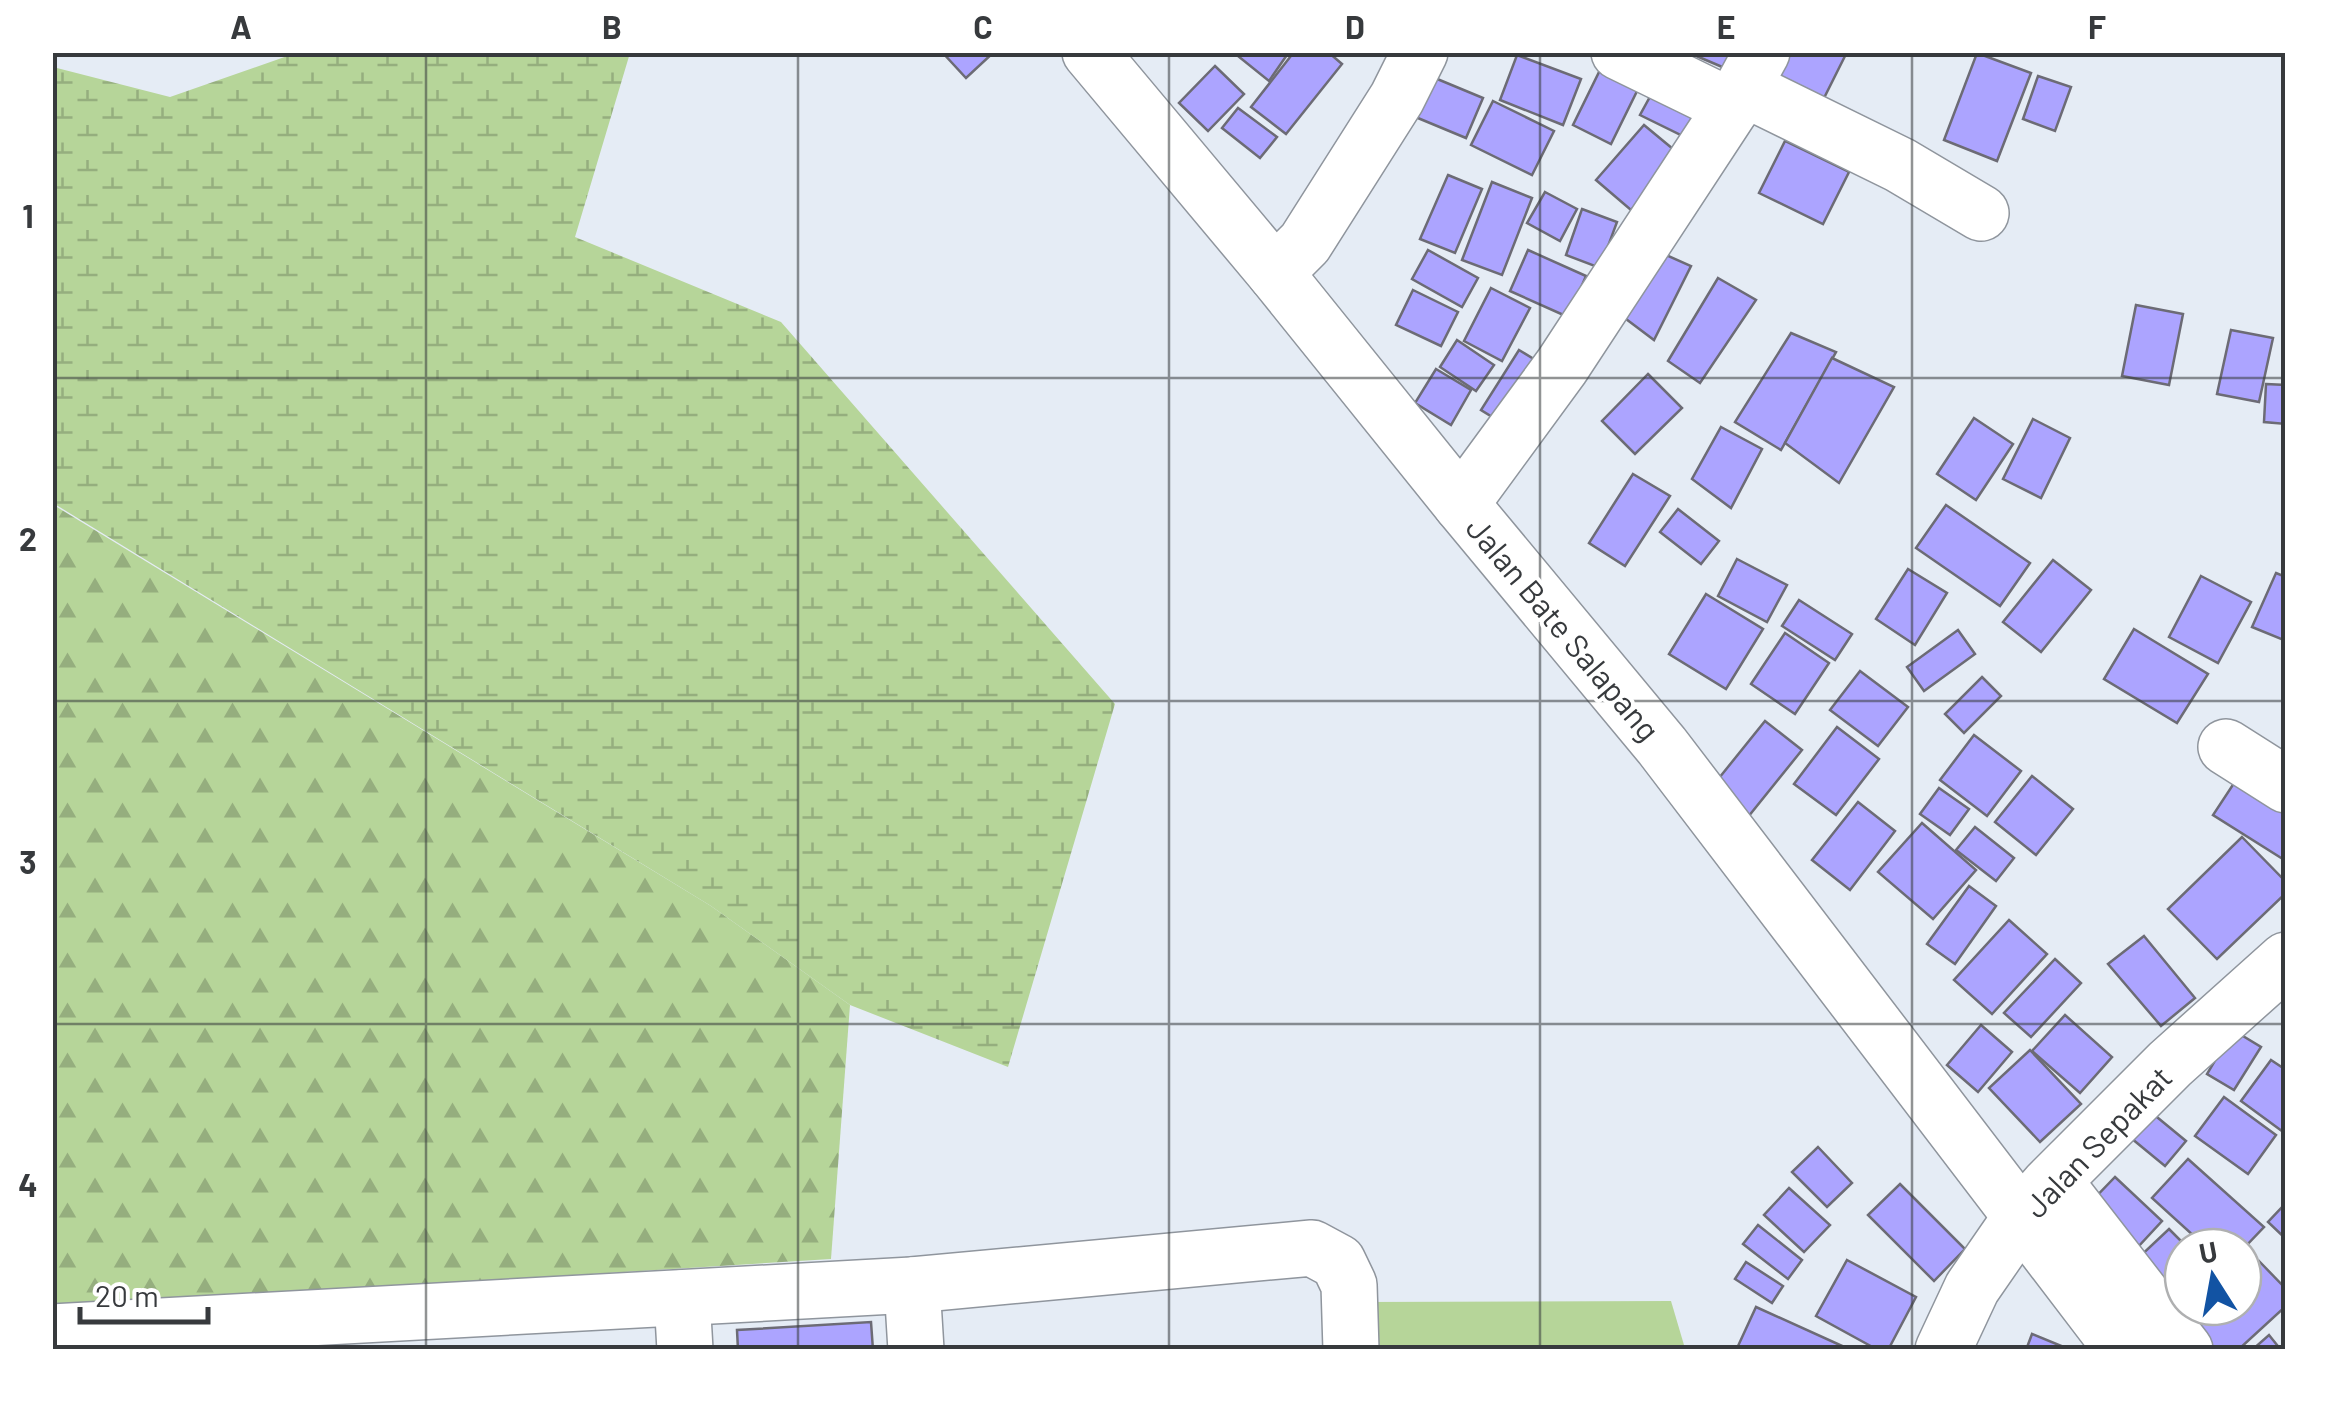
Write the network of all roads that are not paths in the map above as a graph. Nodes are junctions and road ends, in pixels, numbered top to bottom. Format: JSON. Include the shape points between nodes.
{"nodes":[{"id":1,"x":1090,"y":52,"type":"edge"},
{"id":2,"x":1420,"y":52,"type":"edge"},
{"id":3,"x":1620,"y":52,"type":"edge"},
{"id":4,"x":1746,"y":82,"type":"edge"},
{"id":5,"x":1981,"y":213,"type":"dead end"},
{"id":6,"x":1288,"y":260,"type":"junction"},
{"id":7,"x":1472,"y":490,"type":"junction"},
{"id":8,"x":2226,"y":746,"type":"dead end"},
{"id":9,"x":2286,"y":785,"type":"edge"},
{"id":10,"x":2286,"y":960,"type":"edge"},
{"id":11,"x":2038,"y":1198,"type":"junction"},
{"id":12,"x":912,"y":1285,"type":"junction"},
{"id":13,"x":683,"y":1324,"type":"edge"},
{"id":14,"x":52,"y":1332,"type":"edge"},
{"id":15,"x":916,"y":1350,"type":"edge"},
{"id":16,"x":1351,"y":1350,"type":"edge"},
{"id":17,"x":1942,"y":1350,"type":"edge"},
{"id":18,"x":2123,"y":1350,"type":"edge"},
{"id":19,"x":2185,"y":1350,"type":"edge"}],
"edges":[{"from":1,"to":6,"type":"street","name":"Jalan Bate Salapang"},
{"from":2,"to":6,"type":"street"},
{"from":3,"to":4,"type":"street"},
{"from":4,"to":5,"type":"street"},
{"from":4,"to":7,"type":"street","via":[[1562,366]]},
{"from":6,"to":7,"type":"street","name":"Jalan Bate Salapang"},
{"from":7,"to":11,"type":"street","name":"Jalan Bate Salapang","via":[[1662,746]]},
{"from":8,"to":9,"type":"street"},
{"from":10,"to":11,"type":"street","name":"Jalan Sepakat","via":[[2170,1064]]},
{"from":11,"to":17,"type":"street","name":"Jalan Sepakat","via":[[1972,1288]]},
{"from":11,"to":18,"type":"street"},
{"from":11,"to":19,"type":"street"},
{"from":12,"to":13,"type":"street"},
{"from":12,"to":15,"type":"street"},
{"from":12,"to":16,"type":"street","via":[[1312,1248],[1338,1262],[1350,1285]]},
{"from":13,"to":14,"type":"street"}]}
